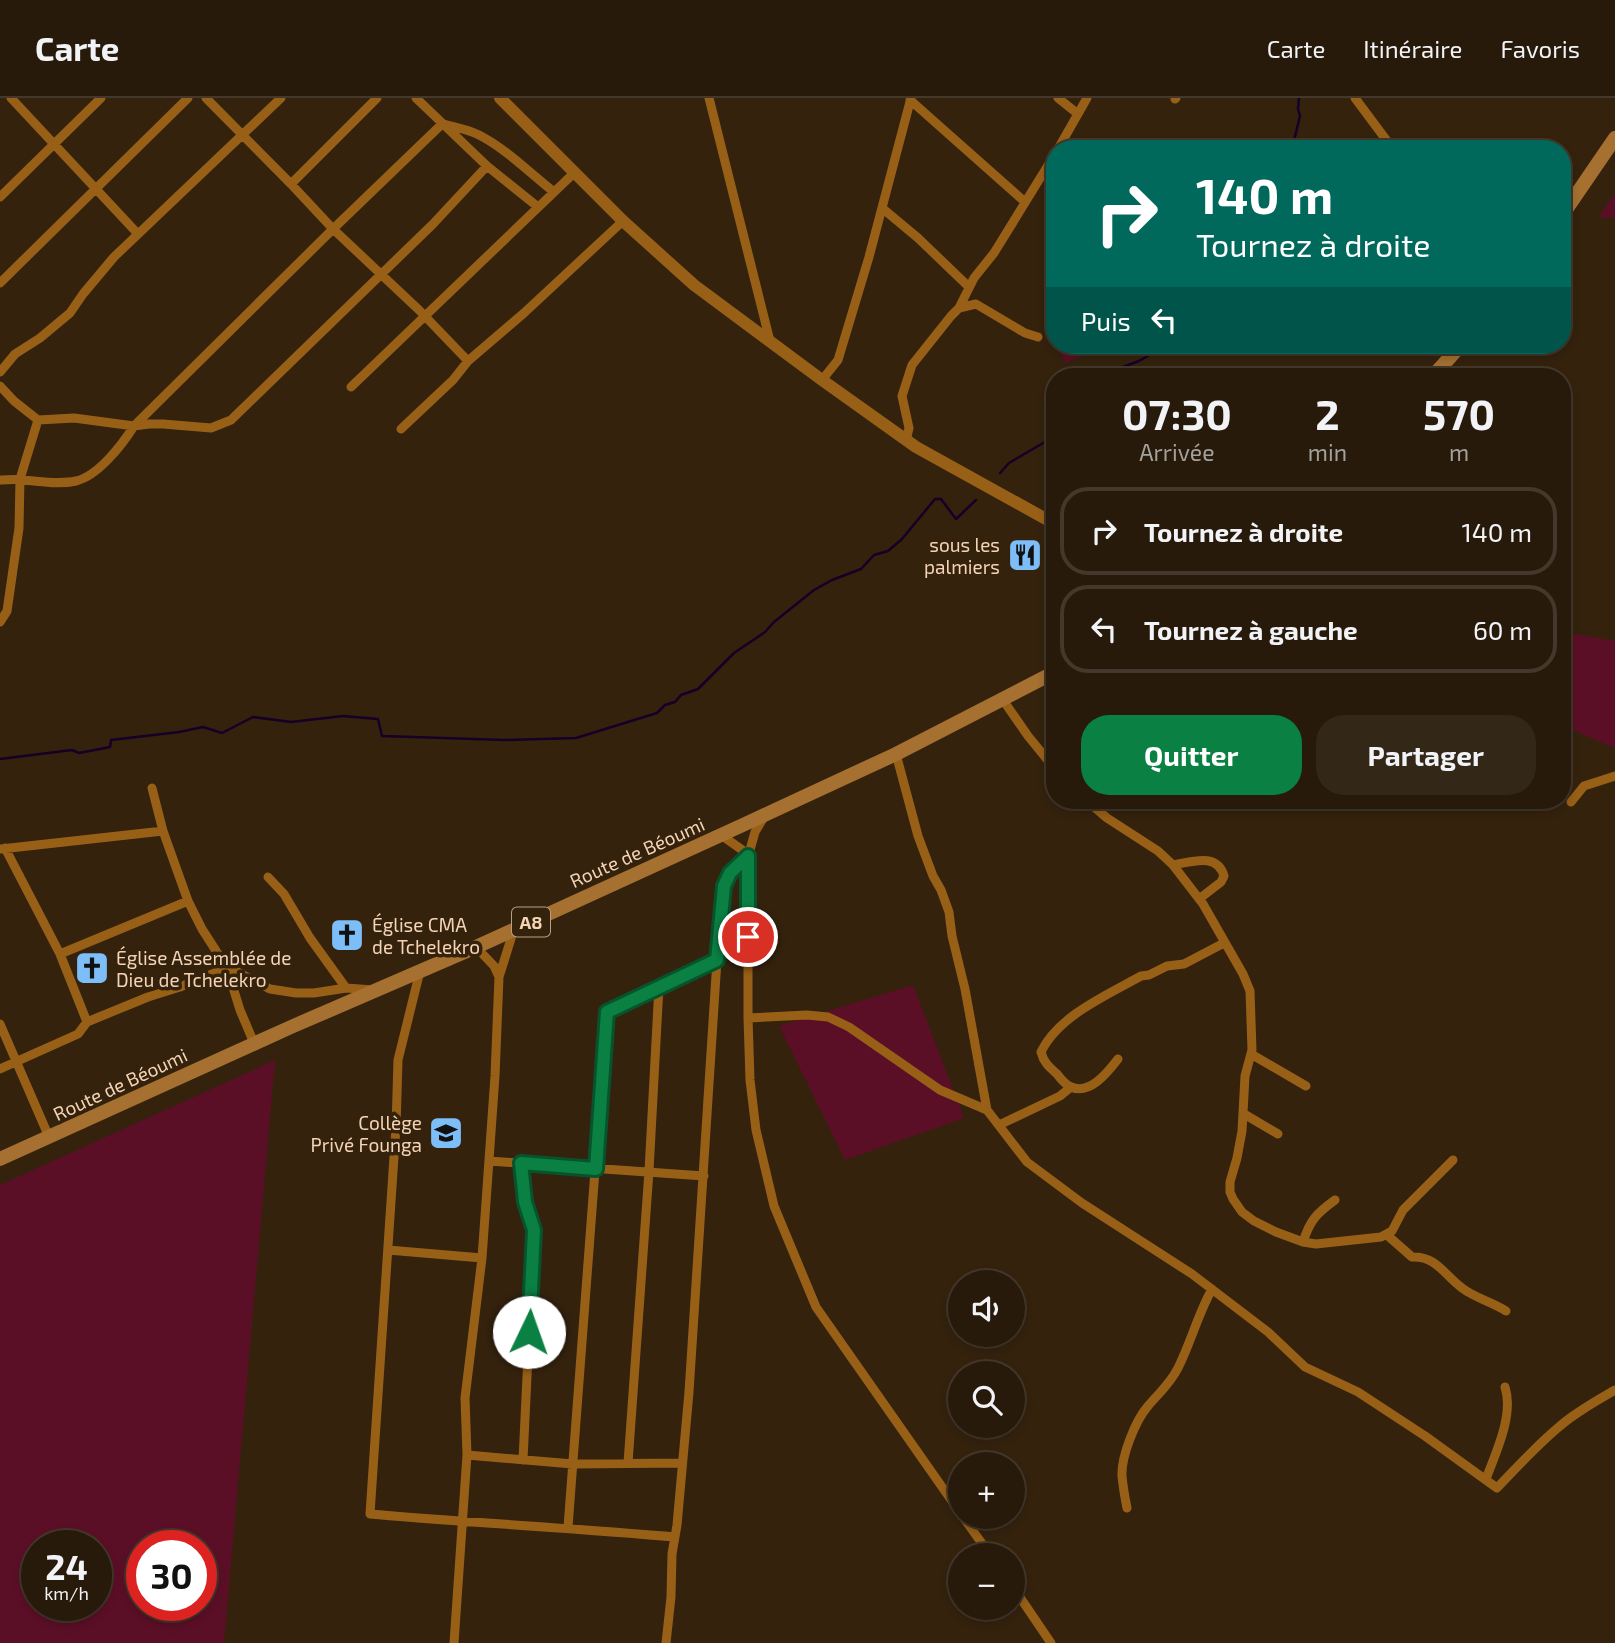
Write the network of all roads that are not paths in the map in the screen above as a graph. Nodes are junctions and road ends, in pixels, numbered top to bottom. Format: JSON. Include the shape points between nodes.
{"nodes":[{"id":1,"x":11,"y":98,"type":"edge"},
{"id":2,"x":101,"y":98,"type":"edge"},
{"id":3,"x":188,"y":98,"type":"edge"},
{"id":4,"x":206,"y":98,"type":"edge"},
{"id":5,"x":281,"y":98,"type":"edge"},
{"id":6,"x":377,"y":98,"type":"edge"},
{"id":7,"x":416,"y":98,"type":"edge"},
{"id":8,"x":500,"y":98,"type":"edge"},
{"id":9,"x":709,"y":98,"type":"edge"},
{"id":10,"x":1058,"y":98,"type":"edge"},
{"id":11,"x":1087,"y":98,"type":"edge"},
{"id":12,"x":1355,"y":98,"type":"edge"},
{"id":13,"x":911,"y":99,"type":"edge"},
{"id":14,"x":1078,"y":114,"type":"junction"},
{"id":15,"x":442,"y":124,"type":"junction"},
{"id":16,"x":242,"y":134,"type":"junction"},
{"id":17,"x":1615,"y":138,"type":"edge"},
{"id":18,"x":1063,"y":140,"type":"edge"},
{"id":19,"x":1387,"y":140,"type":"edge"},
{"id":20,"x":54,"y":144,"type":"junction"},
{"id":21,"x":487,"y":166,"type":"junction"},
{"id":22,"x":1046,"y":168,"type":"edge"},
{"id":23,"x":574,"y":173,"type":"junction"},
{"id":24,"x":291,"y":184,"type":"junction"},
{"id":25,"x":95,"y":189,"type":"junction"},
{"id":26,"x":554,"y":192,"type":"junction"},
{"id":27,"x":0,"y":197,"type":"edge"},
{"id":28,"x":1025,"y":202,"type":"junction"},
{"id":29,"x":1571,"y":202,"type":"edge"},
{"id":30,"x":537,"y":207,"type":"junction"},
{"id":31,"x":882,"y":208,"type":"junction"},
{"id":32,"x":623,"y":221,"type":"junction"},
{"id":33,"x":333,"y":229,"type":"junction"},
{"id":34,"x":138,"y":234,"type":"junction"},
{"id":35,"x":381,"y":275,"type":"junction"},
{"id":36,"x":0,"y":283,"type":"edge"},
{"id":37,"x":970,"y":287,"type":"junction"},
{"id":38,"x":959,"y":308,"type":"junction"},
{"id":39,"x":425,"y":317,"type":"junction"},
{"id":40,"x":1038,"y":337,"type":"dead end"},
{"id":41,"x":771,"y":343,"type":"junction"},
{"id":42,"x":1452,"y":354,"type":"edge"},
{"id":43,"x":468,"y":361,"type":"junction"},
{"id":44,"x":1440,"y":368,"type":"edge"},
{"id":45,"x":0,"y":372,"type":"edge"},
{"id":46,"x":822,"y":380,"type":"junction"},
{"id":47,"x":0,"y":386,"type":"edge"},
{"id":48,"x":351,"y":387,"type":"dead end"},
{"id":49,"x":38,"y":420,"type":"junction"},
{"id":50,"x":134,"y":426,"type":"junction"},
{"id":51,"x":401,"y":429,"type":"dead end"},
{"id":52,"x":906,"y":441,"type":"junction"},
{"id":53,"x":20,"y":479,"type":"junction"},
{"id":54,"x":0,"y":480,"type":"edge"},
{"id":55,"x":1046,"y":519,"type":"edge"},
{"id":56,"x":0,"y":622,"type":"edge"},
{"id":57,"x":1046,"y":678,"type":"edge"},
{"id":58,"x":1003,"y":699,"type":"junction"},
{"id":59,"x":896,"y":754,"type":"junction"},
{"id":60,"x":1046,"y":758,"type":"edge"},
{"id":61,"x":1615,"y":776,"type":"edge"},
{"id":62,"x":152,"y":788,"type":"dead end"},
{"id":63,"x":1572,"y":802,"type":"dead end"},
{"id":64,"x":1096,"y":809,"type":"edge"},
{"id":65,"x":765,"y":815,"type":"junction"},
{"id":66,"x":163,"y":831,"type":"junction"},
{"id":67,"x":722,"y":835,"type":"junction"},
{"id":68,"x":3,"y":849,"type":"edge"},
{"id":69,"x":748,"y":855,"type":"junction"},
{"id":70,"x":1173,"y":865,"type":"junction"},
{"id":71,"x":268,"y":877,"type":"dead end"},
{"id":72,"x":1199,"y":899,"type":"junction"},
{"id":73,"x":188,"y":901,"type":"junction"},
{"id":74,"x":514,"y":929,"type":"junction"},
{"id":75,"x":1224,"y":943,"type":"junction"},
{"id":76,"x":476,"y":947,"type":"junction"},
{"id":77,"x":60,"y":954,"type":"junction"},
{"id":78,"x":717,"y":960,"type":"junction"},
{"id":79,"x":227,"y":968,"type":"junction"},
{"id":80,"x":420,"y":970,"type":"junction"},
{"id":81,"x":499,"y":977,"type":"junction"},
{"id":82,"x":659,"y":986,"type":"junction"},
{"id":83,"x":346,"y":988,"type":"junction"},
{"id":84,"x":373,"y":990,"type":"junction"},
{"id":85,"x":747,"y":1018,"type":"junction"},
{"id":86,"x":87,"y":1022,"type":"junction"},
{"id":87,"x":0,"y":1024,"type":"edge"},
{"id":88,"x":254,"y":1043,"type":"junction"},
{"id":89,"x":1251,"y":1054,"type":"junction"},
{"id":90,"x":1118,"y":1059,"type":"dead end"},
{"id":91,"x":18,"y":1061,"type":"junction"},
{"id":92,"x":0,"y":1069,"type":"edge"},
{"id":93,"x":1306,"y":1086,"type":"dead end"},
{"id":94,"x":1071,"y":1087,"type":"junction"},
{"id":95,"x":987,"y":1110,"type":"junction"},
{"id":96,"x":1244,"y":1114,"type":"junction"},
{"id":97,"x":999,"y":1125,"type":"junction"},
{"id":98,"x":1278,"y":1134,"type":"dead end"},
{"id":99,"x":49,"y":1137,"type":"junction"},
{"id":100,"x":0,"y":1159,"type":"edge"},
{"id":101,"x":1453,"y":1160,"type":"dead end"},
{"id":102,"x":489,"y":1161,"type":"junction"},
{"id":103,"x":521,"y":1163,"type":"junction"},
{"id":104,"x":596,"y":1169,"type":"junction"},
{"id":105,"x":649,"y":1171,"type":"junction"},
{"id":106,"x":704,"y":1176,"type":"junction"},
{"id":107,"x":1335,"y":1200,"type":"dead end"},
{"id":108,"x":1387,"y":1235,"type":"junction"},
{"id":109,"x":1303,"y":1242,"type":"junction"},
{"id":110,"x":388,"y":1250,"type":"junction"},
{"id":111,"x":482,"y":1258,"type":"junction"},
{"id":112,"x":1212,"y":1289,"type":"junction"},
{"id":113,"x":1506,"y":1311,"type":"dead end"},
{"id":114,"x":1504,"y":1387,"type":"dead end"},
{"id":115,"x":1615,"y":1390,"type":"edge"},
{"id":116,"x":467,"y":1455,"type":"junction"},
{"id":117,"x":523,"y":1460,"type":"junction"},
{"id":118,"x":628,"y":1462,"type":"junction"},
{"id":119,"x":682,"y":1463,"type":"junction"},
{"id":120,"x":573,"y":1464,"type":"junction"},
{"id":121,"x":1486,"y":1479,"type":"junction"},
{"id":122,"x":948,"y":1496,"type":"edge"},
{"id":123,"x":1127,"y":1508,"type":"dead end"},
{"id":124,"x":463,"y":1522,"type":"junction"},
{"id":125,"x":568,"y":1527,"type":"junction"},
{"id":126,"x":675,"y":1537,"type":"junction"},
{"id":127,"x":1025,"y":1605,"type":"edge"},
{"id":128,"x":454,"y":1643,"type":"edge"},
{"id":129,"x":666,"y":1643,"type":"edge"},
{"id":130,"x":1051,"y":1643,"type":"edge"}],
"edges":[{"from":1,"to":20,"type":"street"},
{"from":2,"to":20,"type":"street"},
{"from":3,"to":25,"type":"street"},
{"from":4,"to":16,"type":"street"},
{"from":5,"to":16,"type":"street"},
{"from":6,"to":24,"type":"street"},
{"from":7,"to":15,"type":"street"},
{"from":8,"to":23,"type":"main road"},
{"from":9,"to":41,"type":"street"},
{"from":10,"to":14,"type":"street"},
{"from":11,"to":14,"type":"street"},
{"from":12,"to":19,"type":"street"},
{"from":13,"to":28,"type":"street"},
{"from":13,"to":31,"type":"street"},
{"from":14,"to":18,"type":"street"},
{"from":15,"to":21,"type":"street"},
{"from":15,"to":26,"type":"street","via":[[481,136]]},
{"from":15,"to":33,"type":"street"},
{"from":16,"to":24,"type":"street"},
{"from":16,"to":34,"type":"street"},
{"from":17,"to":29,"type":"main road"},
{"from":20,"to":25,"type":"street"},
{"from":20,"to":27,"type":"street"},
{"from":21,"to":30,"type":"street"},
{"from":21,"to":35,"type":"street"},
{"from":22,"to":28,"type":"street"},
{"from":23,"to":26,"type":"street"},
{"from":23,"to":32,"type":"main road"},
{"from":24,"to":33,"type":"street"},
{"from":25,"to":34,"type":"street"},
{"from":25,"to":36,"type":"street"},
{"from":26,"to":30,"type":"street"},
{"from":28,"to":37,"type":"street"},
{"from":30,"to":39,"type":"street"},
{"from":31,"to":37,"type":"street"},
{"from":31,"to":46,"type":"street","via":[[838,360]]},
{"from":32,"to":41,"type":"main road","via":[[694,285]]},
{"from":32,"to":43,"type":"street"},
{"from":33,"to":35,"type":"street"},
{"from":33,"to":50,"type":"street"},
{"from":34,"to":45,"type":"street","via":[[70,313],[15,354]]},
{"from":35,"to":39,"type":"street"},
{"from":35,"to":50,"type":"street","via":[[231,419],[211,428]]},
{"from":37,"to":38,"type":"street"},
{"from":38,"to":40,"type":"street","via":[[976,304]]},
{"from":38,"to":52,"type":"street","via":[[912,365],[902,396],[909,428]]},
{"from":39,"to":43,"type":"street"},
{"from":39,"to":48,"type":"street"},
{"from":41,"to":46,"type":"main road"},
{"from":42,"to":44,"type":"main road"},
{"from":43,"to":51,"type":"street"},
{"from":46,"to":52,"type":"main road"},
{"from":47,"to":49,"type":"street"},
{"from":49,"to":50,"type":"street","via":[[74,418]]},
{"from":49,"to":53,"type":"street"},
{"from":50,"to":53,"type":"street","via":[[107,461],[77,481]]},
{"from":52,"to":55,"type":"main road"},
{"from":53,"to":54,"type":"street"},
{"from":53,"to":56,"type":"street","via":[[19,528],[7,611]]},
{"from":57,"to":58,"type":"main road","name":"Route de Béoumi","number":"A8"},
{"from":58,"to":59,"type":"main road","name":"Route de Béoumi","number":"A8"},
{"from":58,"to":60,"type":"street"},
{"from":59,"to":65,"type":"main road","name":"Route de Béoumi","number":"A8"},
{"from":59,"to":95,"type":"street","via":[[918,836],[949,912]]},
{"from":61,"to":63,"type":"street","via":[[1584,786]]},
{"from":62,"to":66,"type":"street"},
{"from":64,"to":70,"type":"street"},
{"from":65,"to":67,"type":"main road","name":"Route de Béoumi","number":"A8"},
{"from":65,"to":69,"type":"street"},
{"from":66,"to":68,"type":"street"},
{"from":66,"to":73,"type":"street"},
{"from":67,"to":69,"type":"street"},
{"from":67,"to":74,"type":"main road","name":"Route de Béoumi","number":"A8"},
{"from":68,"to":77,"type":"street"},
{"from":69,"to":78,"type":"street","via":[[724,886]]},
{"from":69,"to":85,"type":"street"},
{"from":70,"to":72,"type":"street"},
{"from":70,"to":72,"type":"street","via":[[1199,861],[1219,865],[1224,876],[1221,882]]},
{"from":71,"to":83,"type":"street"},
{"from":72,"to":75,"type":"street"},
{"from":73,"to":77,"type":"street"},
{"from":73,"to":79,"type":"street"},
{"from":74,"to":76,"type":"main road","name":"Route de Béoumi","number":"A8"},
{"from":74,"to":81,"type":"street"},
{"from":75,"to":89,"type":"street","via":[[1250,991]]},
{"from":75,"to":94,"type":"street","via":[[1184,964],[1141,976],[1077,1012],[1046,1040],[1041,1052],[1044,1062]]},
{"from":76,"to":80,"type":"main road","name":"Route de Béoumi","number":"A8"},
{"from":76,"to":81,"type":"street"},
{"from":77,"to":86,"type":"street"},
{"from":78,"to":82,"type":"street"},
{"from":78,"to":106,"type":"street"},
{"from":79,"to":83,"type":"street","via":[[270,989],[314,993]]},
{"from":79,"to":86,"type":"street"},
{"from":79,"to":88,"type":"street"},
{"from":80,"to":84,"type":"main road","name":"Route de Béoumi","number":"A8"},
{"from":80,"to":110,"type":"street","via":[[398,1060]]},
{"from":81,"to":102,"type":"street"},
{"from":82,"to":104,"type":"street","via":[[607,1012]]},
{"from":82,"to":105,"type":"street"},
{"from":83,"to":84,"type":"street"},
{"from":84,"to":88,"type":"main road","name":"Route de Béoumi","number":"A8"},
{"from":85,"to":95,"type":"street","via":[[828,1017],[940,1090]]},
{"from":85,"to":122,"type":"street","via":[[755,1130],[774,1206],[804,1282],[829,1327]]},
{"from":86,"to":91,"type":"street","via":[[78,1034]]},
{"from":87,"to":91,"type":"street"},
{"from":88,"to":99,"type":"main road","name":"Route de Béoumi","number":"A8"},
{"from":89,"to":93,"type":"street"},
{"from":89,"to":96,"type":"street"},
{"from":90,"to":94,"type":"street","via":[[1098,1082]]},
{"from":91,"to":92,"type":"street"},
{"from":91,"to":99,"type":"street"},
{"from":94,"to":97,"type":"street"},
{"from":95,"to":97,"type":"street"},
{"from":96,"to":98,"type":"street"},
{"from":96,"to":109,"type":"street","via":[[1230,1182],[1233,1199],[1254,1221]]},
{"from":97,"to":112,"type":"street","via":[[1027,1162],[1052,1182]]},
{"from":99,"to":100,"type":"main road","name":"Route de Béoumi","number":"A8"},
{"from":101,"to":108,"type":"street","via":[[1404,1210]]},
{"from":102,"to":103,"type":"street"},
{"from":102,"to":111,"type":"street"},
{"from":103,"to":104,"type":"street"},
{"from":103,"to":117,"type":"street","via":[[525,1202],[534,1230]]},
{"from":104,"to":105,"type":"street"},
{"from":104,"to":120,"type":"street"},
{"from":105,"to":106,"type":"street"},
{"from":105,"to":118,"type":"street"},
{"from":106,"to":119,"type":"street"},
{"from":107,"to":109,"type":"street","via":[[1313,1218]]},
{"from":108,"to":109,"type":"street","via":[[1331,1244]]},
{"from":108,"to":113,"type":"street","via":[[1412,1257],[1431,1261],[1461,1288]]},
{"from":110,"to":111,"type":"street"},
{"from":110,"to":124,"type":"street","via":[[370,1514]]},
{"from":111,"to":116,"type":"street","via":[[465,1398]]},
{"from":112,"to":121,"type":"street","via":[[1305,1367],[1358,1392]]},
{"from":112,"to":123,"type":"street","via":[[1175,1373],[1137,1423],[1122,1474]]},
{"from":114,"to":121,"type":"street","via":[[1504,1431]]},
{"from":115,"to":121,"type":"street","via":[[1562,1424],[1497,1488]]},
{"from":116,"to":117,"type":"street"},
{"from":116,"to":124,"type":"street"},
{"from":117,"to":120,"type":"street"},
{"from":118,"to":119,"type":"street"},
{"from":118,"to":120,"type":"street"},
{"from":119,"to":126,"type":"street"},
{"from":120,"to":125,"type":"street"},
{"from":124,"to":125,"type":"street"},
{"from":124,"to":128,"type":"street"},
{"from":125,"to":126,"type":"street"},
{"from":126,"to":129,"type":"street"},
{"from":127,"to":130,"type":"street"}]}
